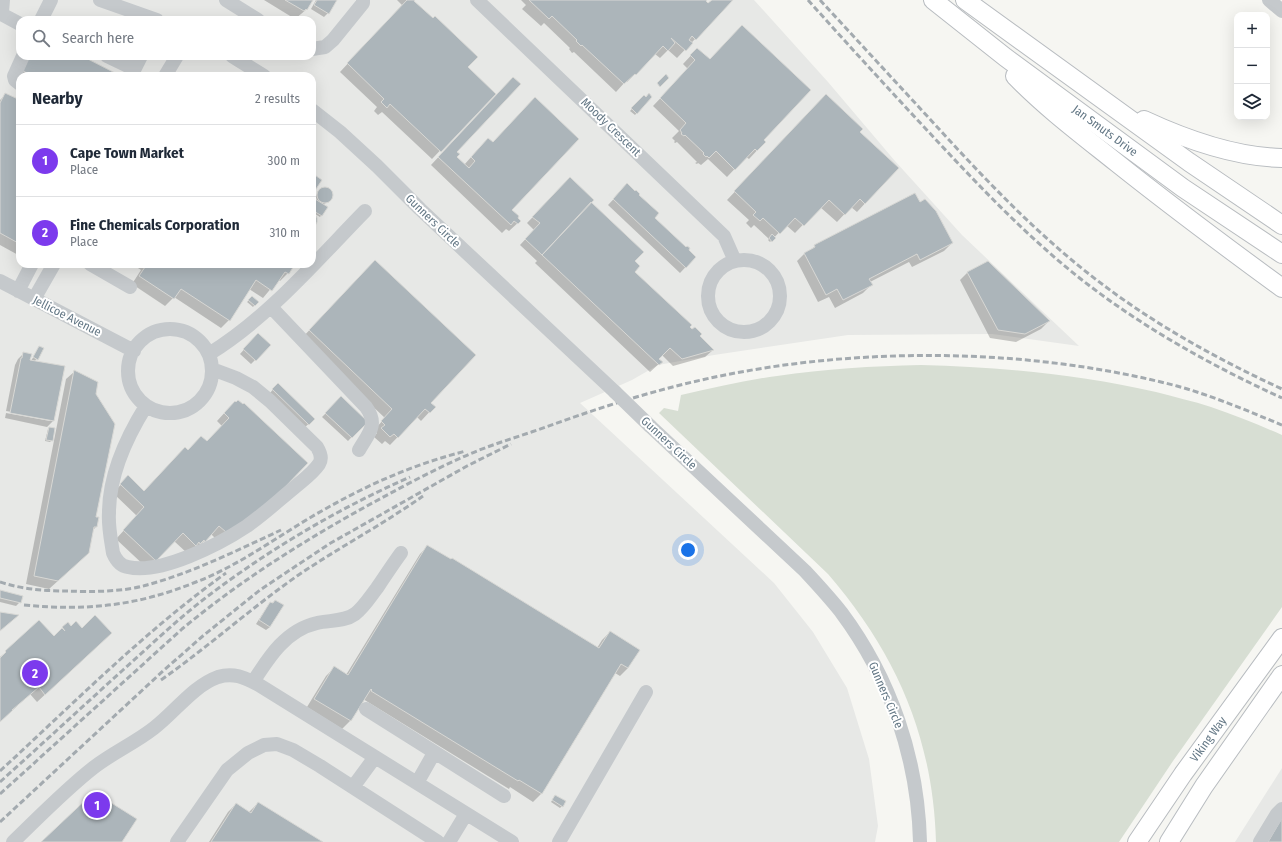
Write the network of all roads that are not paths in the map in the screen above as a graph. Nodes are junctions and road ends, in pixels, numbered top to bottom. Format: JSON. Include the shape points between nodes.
{"nodes":[{"id":1,"x":3,"y":0,"type":"edge"},
{"id":2,"x":51,"y":0,"type":"edge"},
{"id":3,"x":100,"y":0,"type":"edge"},
{"id":4,"x":226,"y":0,"type":"edge"},
{"id":5,"x":364,"y":0,"type":"edge"},
{"id":6,"x":477,"y":0,"type":"edge"},
{"id":7,"x":933,"y":0,"type":"edge"},
{"id":8,"x":965,"y":0,"type":"edge"},
{"id":9,"x":1269,"y":0,"type":"edge"},
{"id":10,"x":1282,"y":11,"type":"edge"},
{"id":11,"x":43,"y":16,"type":"edge"},
{"id":12,"x":146,"y":16,"type":"edge"},
{"id":13,"x":252,"y":16,"type":"edge"},
{"id":14,"x":957,"y":19,"type":"junction"},
{"id":15,"x":16,"y":22,"type":"edge"},
{"id":16,"x":316,"y":48,"type":"edge"},
{"id":17,"x":21,"y":60,"type":"edge"},
{"id":18,"x":113,"y":60,"type":"edge"},
{"id":19,"x":139,"y":60,"type":"edge"},
{"id":20,"x":174,"y":60,"type":"edge"},
{"id":21,"x":238,"y":60,"type":"edge"},
{"id":22,"x":132,"y":72,"type":"edge"},
{"id":23,"x":167,"y":72,"type":"edge"},
{"id":24,"x":258,"y":72,"type":"edge"},
{"id":25,"x":16,"y":81,"type":"edge"},
{"id":26,"x":1102,"y":100,"type":"junction"},
{"id":27,"x":316,"y":113,"type":"edge"},
{"id":28,"x":1282,"y":158,"type":"edge"},
{"id":29,"x":365,"y":211,"type":"dead end"},
{"id":30,"x":1282,"y":225,"type":"edge"},
{"id":31,"x":1282,"y":254,"type":"edge"},
{"id":32,"x":316,"y":261,"type":"edge"},
{"id":33,"x":735,"y":261,"type":"junction"},
{"id":34,"x":30,"y":268,"type":"edge"},
{"id":35,"x":52,"y":268,"type":"edge"},
{"id":36,"x":97,"y":268,"type":"edge"},
{"id":37,"x":309,"y":268,"type":"edge"},
{"id":38,"x":0,"y":281,"type":"edge"},
{"id":39,"x":130,"y":287,"type":"dead end"},
{"id":40,"x":1282,"y":288,"type":"edge"},
{"id":41,"x":18,"y":291,"type":"junction"},
{"id":42,"x":34,"y":299,"type":"junction"},
{"id":43,"x":271,"y":306,"type":"junction"},
{"id":44,"x":134,"y":351,"type":"junction"},
{"id":45,"x":209,"y":354,"type":"junction"},
{"id":46,"x":212,"y":369,"type":"junction"},
{"id":47,"x":146,"y":406,"type":"junction"},
{"id":48,"x":359,"y":450,"type":"dead end"},
{"id":49,"x":401,"y":553,"type":"dead end"},
{"id":50,"x":1282,"y":638,"type":"edge"},
{"id":51,"x":1282,"y":675,"type":"edge"},
{"id":52,"x":253,"y":682,"type":"junction"},
{"id":53,"x":646,"y":692,"type":"dead end"},
{"id":54,"x":366,"y":709,"type":"dead end"},
{"id":55,"x":434,"y":753,"type":"junction"},
{"id":56,"x":375,"y":757,"type":"junction"},
{"id":57,"x":417,"y":783,"type":"junction"},
{"id":58,"x":353,"y":787,"type":"junction"},
{"id":59,"x":504,"y":796,"type":"dead end"},
{"id":60,"x":1282,"y":809,"type":"edge"},
{"id":61,"x":466,"y":814,"type":"junction"},
{"id":62,"x":13,"y":842,"type":"edge"},
{"id":63,"x":177,"y":842,"type":"edge"},
{"id":64,"x":438,"y":842,"type":"edge"},
{"id":65,"x":449,"y":842,"type":"edge"},
{"id":66,"x":512,"y":842,"type":"edge"},
{"id":67,"x":559,"y":842,"type":"edge"},
{"id":68,"x":920,"y":842,"type":"edge"},
{"id":69,"x":1138,"y":842,"type":"edge"},
{"id":70,"x":1170,"y":842,"type":"edge"},
{"id":71,"x":1260,"y":842,"type":"edge"}],
"edges":[{"from":1,"to":15,"type":"street","via":[[3,15]]},
{"from":2,"to":11,"type":"street"},
{"from":3,"to":12,"type":"street"},
{"from":4,"to":13,"type":"street"},
{"from":5,"to":16,"type":"street","via":[[334,40],[325,47]]},
{"from":6,"to":33,"type":"street","name":"Moody Crescent","via":[[724,236]]},
{"from":7,"to":14,"type":"main road","name":"Jan Smuts Drive"},
{"from":8,"to":26,"type":"main road","name":"Jan Smuts Drive"},
{"from":9,"to":10,"type":"street"},
{"from":14,"to":31,"type":"main road","name":"Jan Smuts Drive","via":[[1177,184]]},
{"from":14,"to":40,"type":"main road","via":[[1064,120]]},
{"from":17,"to":25,"type":"street","via":[[14,76]]},
{"from":18,"to":22,"type":"street"},
{"from":19,"to":22,"type":"street"},
{"from":20,"to":23,"type":"street"},
{"from":21,"to":24,"type":"street"},
{"from":26,"to":28,"type":"main road","via":[[1183,137],[1237,153]]},
{"from":26,"to":30,"type":"main road","name":"Jan Smuts Drive"},
{"from":27,"to":68,"type":"street","name":"Gunners Circle","bridge":true,"via":[[377,166],[826,593],[855,631],[880,673],[898,720],[915,783],[920,818]]},
{"from":29,"to":32,"type":"street"},
{"from":33,"to":33,"type":"street","via":[[748,260],[760,264],[771,272],[778,284],[779,308],[774,318],[751,332],[739,333],[726,329],[710,310],[707,299],[709,284],[714,275],[726,264]]},
{"from":34,"to":41,"type":"street"},
{"from":35,"to":42,"type":"street"},
{"from":36,"to":39,"type":"street"},
{"from":37,"to":43,"type":"street"},
{"from":38,"to":41,"type":"street","name":"Jellicoe Avenue"},
{"from":41,"to":42,"type":"street","name":"Jellicoe Avenue"},
{"from":42,"to":44,"type":"street","name":"Jellicoe Avenue"},
{"from":43,"to":45,"type":"street","via":[[244,330]]},
{"from":43,"to":48,"type":"street","via":[[371,414],[371,430]]},
{"from":44,"to":45,"type":"street","via":[[143,339],[157,331],[172,329],[187,333],[200,341]]},
{"from":44,"to":47,"type":"street","via":[[129,366],[129,381],[135,395]]},
{"from":45,"to":46,"type":"street"},
{"from":46,"to":47,"type":"street","via":[[210,385],[203,398],[191,408],[176,413],[161,412]]},
{"from":46,"to":47,"type":"street","via":[[243,381],[270,401],[317,447],[321,460],[300,483],[240,530],[205,549],[146,569],[128,567],[115,559],[108,514],[115,472],[131,430]]},
{"from":49,"to":52,"type":"street","via":[[365,605],[354,615],[307,626],[296,632],[271,654]]},
{"from":50,"to":69,"type":"main road","name":"Viking Way","via":[[1183,774]]},
{"from":51,"to":70,"type":"main road","name":"Viking Way","via":[[1204,786]]},
{"from":52,"to":56,"type":"street"},
{"from":52,"to":62,"type":"street","via":[[233,675],[219,677],[204,684],[154,728],[94,767]]},
{"from":53,"to":67,"type":"street"},
{"from":54,"to":55,"type":"street"},
{"from":55,"to":57,"type":"street"},
{"from":55,"to":59,"type":"street"},
{"from":56,"to":57,"type":"street"},
{"from":56,"to":58,"type":"street"},
{"from":57,"to":61,"type":"street"},
{"from":58,"to":63,"type":"street","via":[[293,750],[277,744],[264,745],[248,753],[227,770]]},
{"from":58,"to":64,"type":"street"},
{"from":60,"to":71,"type":"street"},
{"from":61,"to":65,"type":"street"},
{"from":61,"to":66,"type":"street"}]}
